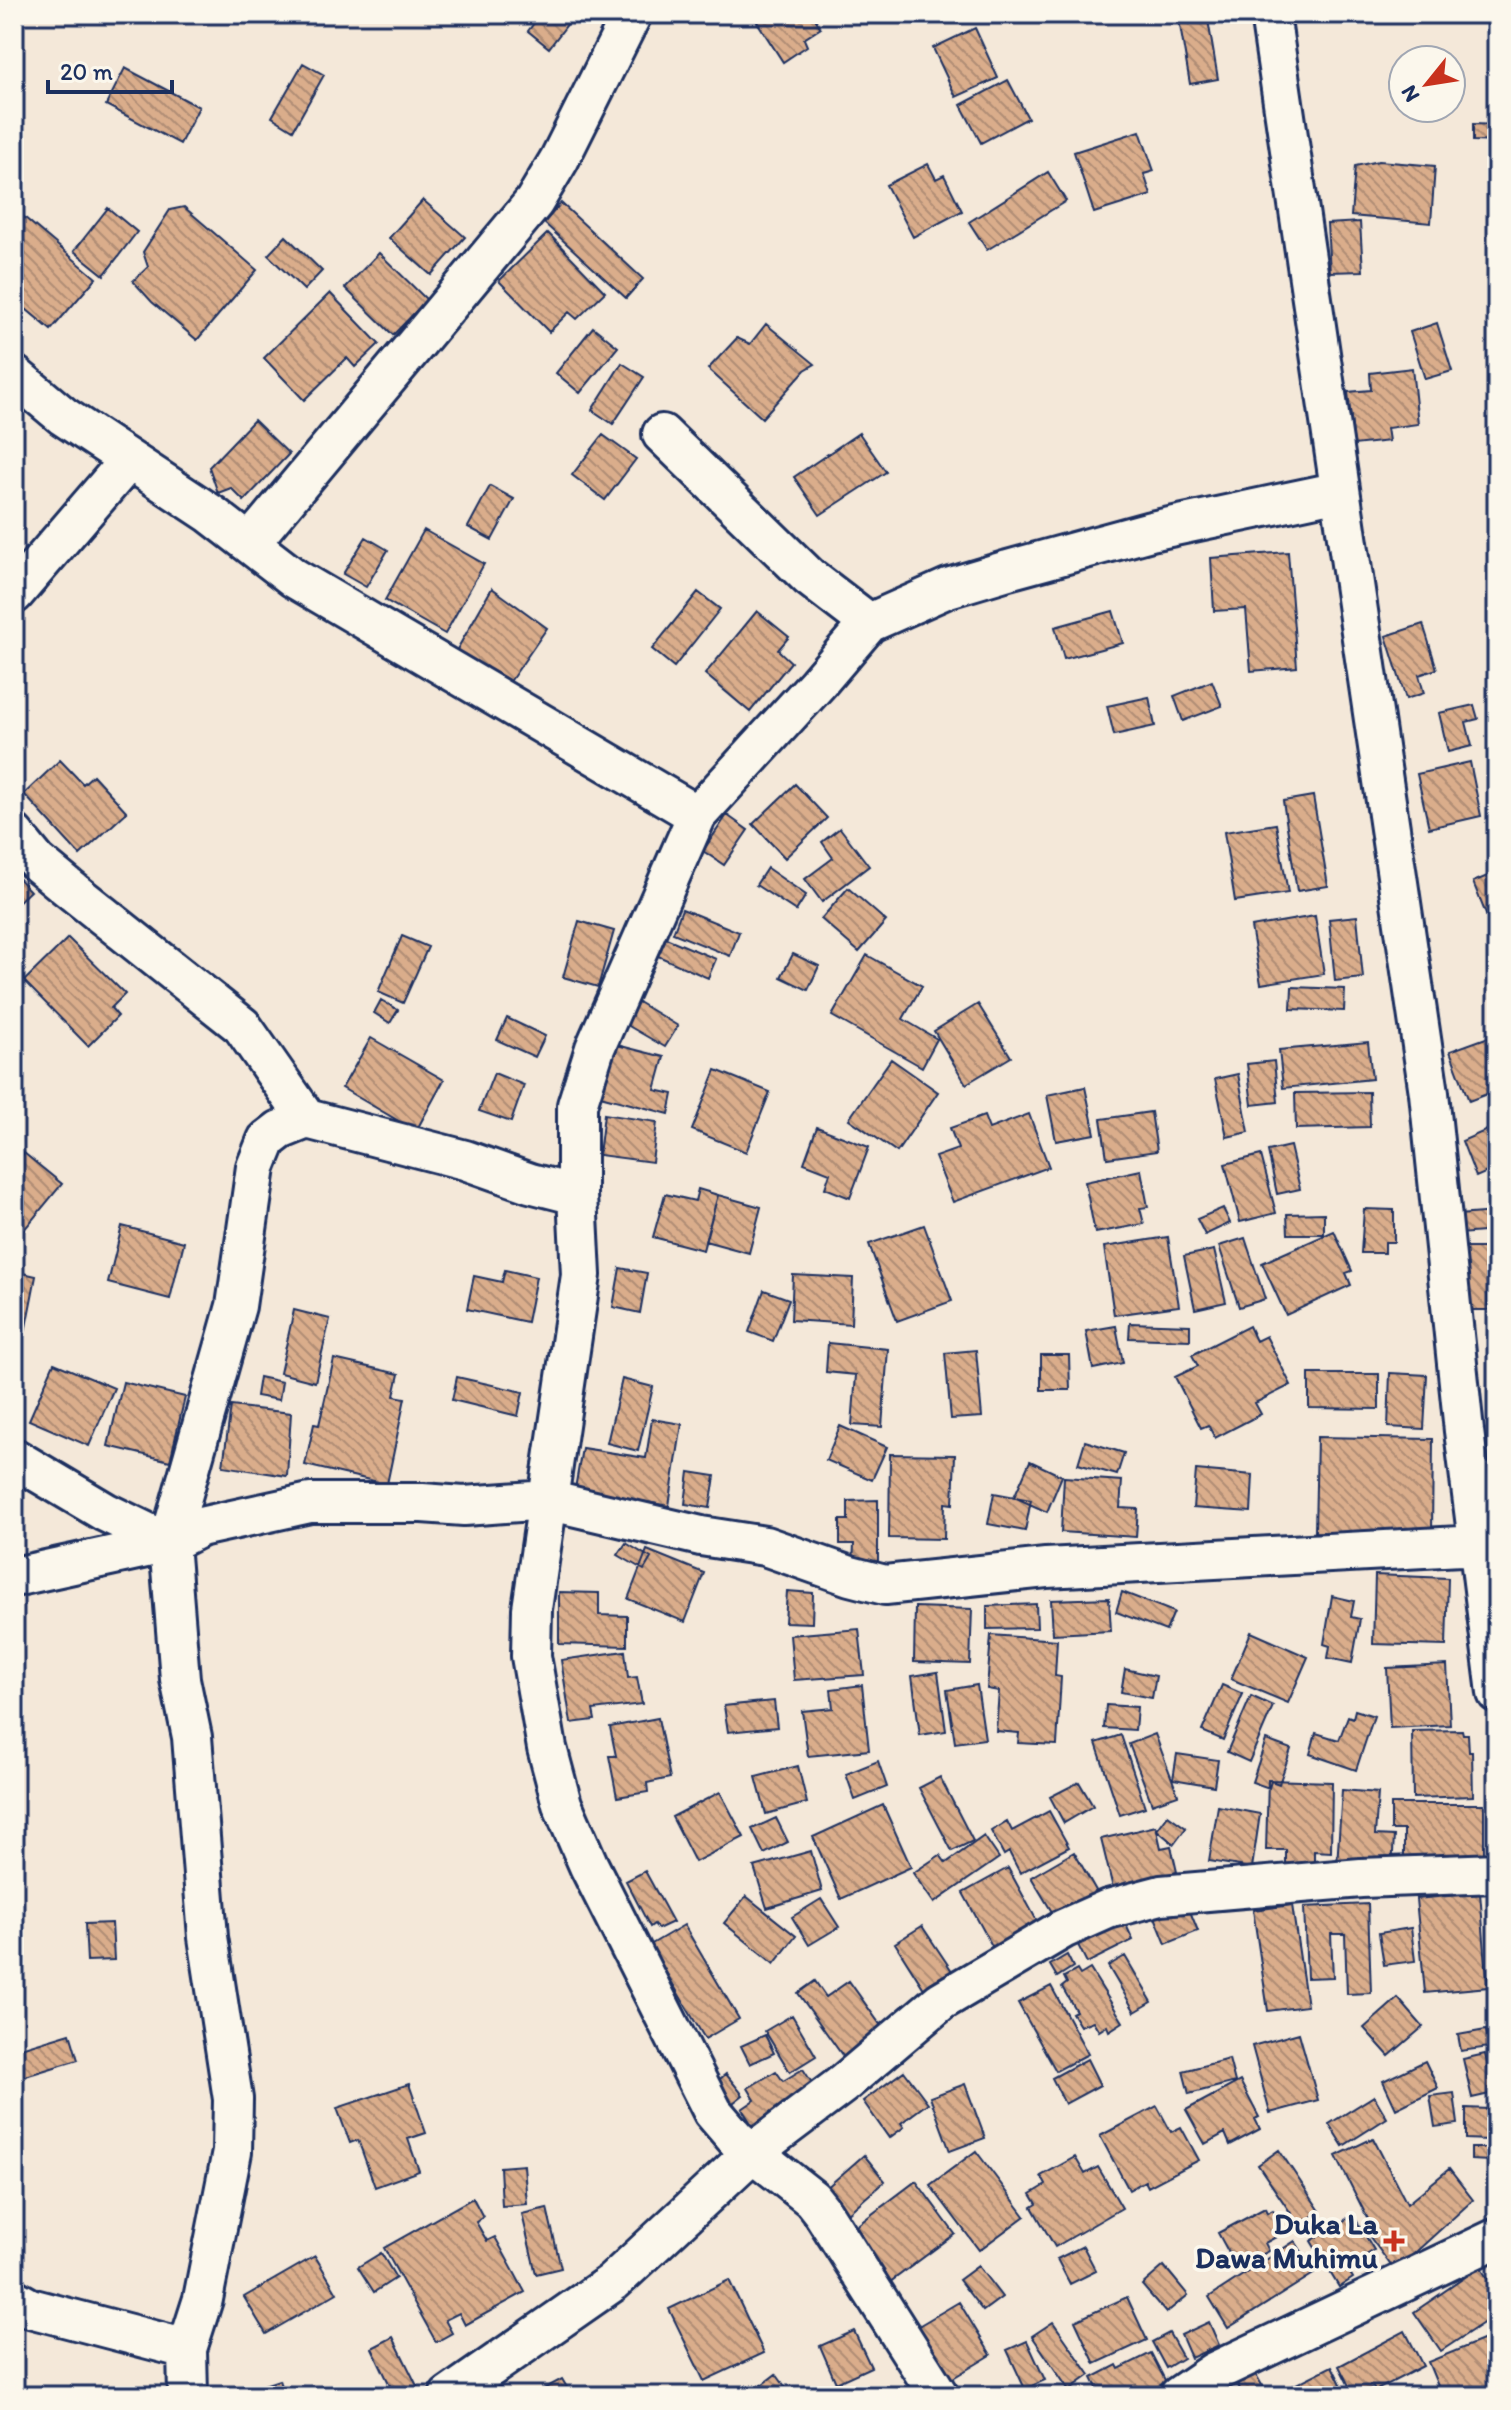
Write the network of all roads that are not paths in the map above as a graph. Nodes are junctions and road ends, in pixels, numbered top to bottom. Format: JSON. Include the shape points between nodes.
{"nodes":[{"id":1,"x":632,"y":14,"type":"edge"},
{"id":2,"x":1270,"y":14,"type":"edge"},
{"id":3,"x":14,"y":375,"type":"edge"},
{"id":4,"x":662,"y":434,"type":"dead end"},
{"id":5,"x":129,"y":460,"type":"junction"},
{"id":6,"x":1340,"y":491,"type":"junction"},
{"id":7,"x":251,"y":542,"type":"junction"},
{"id":8,"x":14,"y":594,"type":"edge"},
{"id":9,"x":869,"y":623,"type":"junction"},
{"id":10,"x":697,"y":815,"type":"junction"},
{"id":11,"x":14,"y":834,"type":"edge"},
{"id":12,"x":307,"y":1119,"type":"junction"},
{"id":13,"x":577,"y":1195,"type":"junction"},
{"id":14,"x":14,"y":1458,"type":"edge"},
{"id":15,"x":547,"y":1500,"type":"junction"},
{"id":16,"x":169,"y":1543,"type":"junction"},
{"id":17,"x":1480,"y":1545,"type":"junction"},
{"id":18,"x":14,"y":1577,"type":"edge"},
{"id":19,"x":1497,"y":1693,"type":"edge"},
{"id":20,"x":1497,"y":1873,"type":"edge"},
{"id":21,"x":754,"y":2151,"type":"junction"},
{"id":22,"x":1497,"y":2238,"type":"edge"},
{"id":23,"x":14,"y":2299,"type":"edge"},
{"id":24,"x":187,"y":2349,"type":"junction"},
{"id":25,"x":188,"y":2396,"type":"edge"},
{"id":26,"x":449,"y":2396,"type":"edge"},
{"id":27,"x":939,"y":2396,"type":"edge"},
{"id":28,"x":1179,"y":2396,"type":"edge"}],
"edges":[{"from":1,"to":7,"type":"street","via":[[534,202]]},
{"from":2,"to":6,"type":"street"},
{"from":3,"to":5,"type":"street"},
{"from":4,"to":9,"type":"street","via":[[809,577]]},
{"from":5,"to":7,"type":"street"},
{"from":5,"to":8,"type":"street"},
{"from":6,"to":9,"type":"street","via":[[1151,531],[1008,570],[948,588]]},
{"from":6,"to":17,"type":"street","via":[[1429,1093]]},
{"from":7,"to":10,"type":"street","via":[[294,578]]},
{"from":9,"to":10,"type":"street"},
{"from":10,"to":13,"type":"street","via":[[584,1078],[577,1105]]},
{"from":11,"to":12,"type":"street","via":[[37,862],[242,1026]]},
{"from":12,"to":13,"type":"street"},
{"from":12,"to":16,"type":"street","via":[[267,1140],[256,1167],[236,1306]]},
{"from":13,"to":15,"type":"street","via":[[581,1275]]},
{"from":14,"to":16,"type":"street"},
{"from":15,"to":16,"type":"street","via":[[464,1506],[310,1503],[200,1527]]},
{"from":15,"to":17,"type":"street","via":[[765,1546],[885,1585],[1046,1568]]},
{"from":15,"to":21,"type":"street","via":[[531,1656],[562,1804],[713,2112]]},
{"from":16,"to":18,"type":"street"},
{"from":16,"to":24,"type":"street","via":[[208,1937],[233,2099],[232,2152],[203,2299]]},
{"from":17,"to":19,"type":"street"},
{"from":20,"to":21,"type":"street","via":[[1161,1895],[1108,1909],[1063,1929],[941,2001]]},
{"from":21,"to":26,"type":"street","via":[[613,2282]]},
{"from":21,"to":27,"type":"street","via":[[823,2213]]},
{"from":22,"to":28,"type":"street","via":[[1214,2372]]},
{"from":23,"to":24,"type":"street","via":[[30,2308]]},
{"from":24,"to":25,"type":"street"}]}
